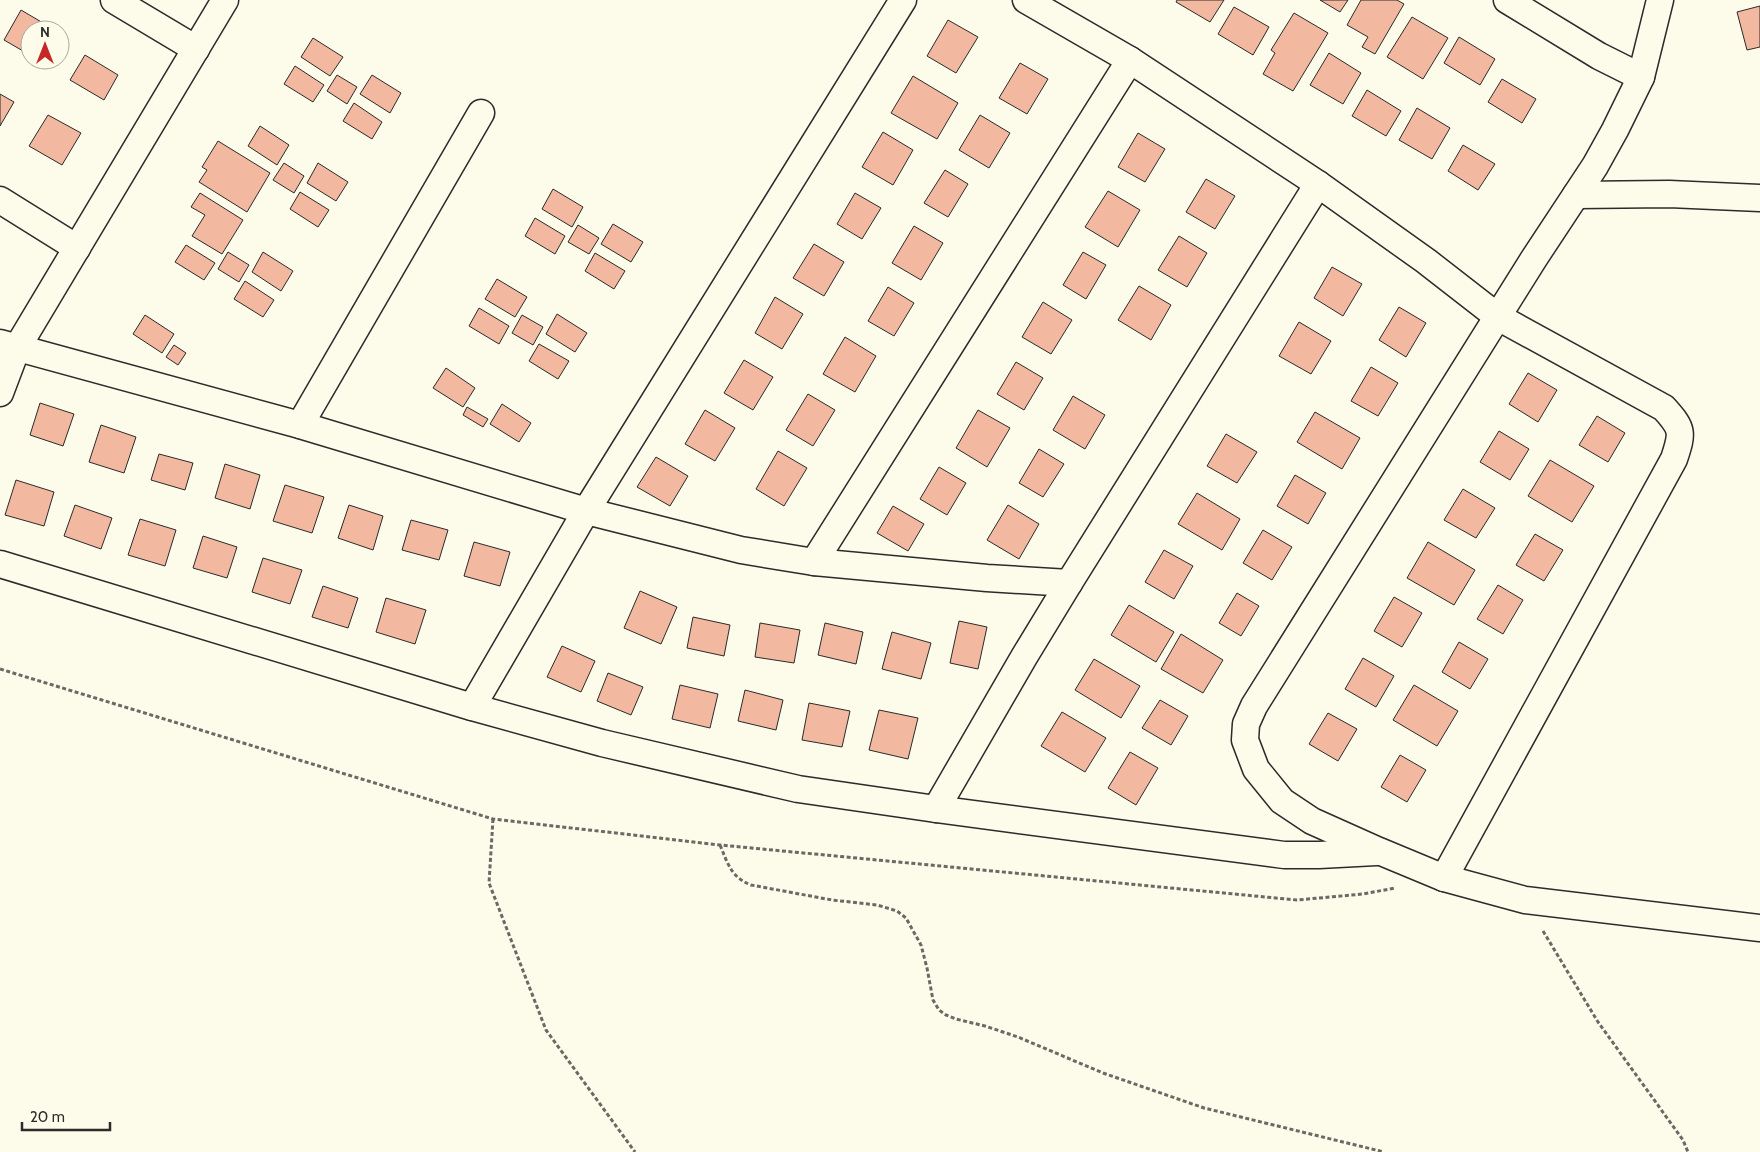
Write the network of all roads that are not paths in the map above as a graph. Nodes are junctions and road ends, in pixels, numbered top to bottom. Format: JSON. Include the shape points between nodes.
{"nodes":[{"id":1,"x":114,"y":0,"type":"edge"},
{"id":2,"x":225,"y":0,"type":"edge"},
{"id":3,"x":903,"y":0,"type":"edge"},
{"id":4,"x":1026,"y":0,"type":"edge"},
{"id":5,"x":1507,"y":0,"type":"edge"},
{"id":6,"x":1660,"y":0,"type":"edge"},
{"id":7,"x":196,"y":50,"type":"junction"},
{"id":8,"x":1130,"y":60,"type":"junction"},
{"id":9,"x":1641,"y":77,"type":"junction"},
{"id":10,"x":481,"y":113,"type":"dead end"},
{"id":11,"x":1318,"y":184,"type":"junction"},
{"id":12,"x":1576,"y":195,"type":"junction"},
{"id":13,"x":1760,"y":198,"type":"edge"},
{"id":14,"x":0,"y":200,"type":"edge"},
{"id":15,"x":77,"y":248,"type":"junction"},
{"id":16,"x":1498,"y":317,"type":"junction"},
{"id":17,"x":8,"y":346,"type":"edge"},
{"id":18,"x":0,"y":393,"type":"edge"},
{"id":19,"x":300,"y":425,"type":"junction"},
{"id":20,"x":586,"y":511,"type":"junction"},
{"id":21,"x":814,"y":562,"type":"junction"},
{"id":22,"x":0,"y":564,"type":"edge"},
{"id":23,"x":1069,"y":583,"type":"junction"},
{"id":24,"x":472,"y":707,"type":"junction"},
{"id":25,"x":936,"y":810,"type":"junction"},
{"id":26,"x":1379,"y":852,"type":"junction"},
{"id":27,"x":1444,"y":878,"type":"junction"},
{"id":28,"x":1760,"y":928,"type":"edge"}],
"edges":[{"from":1,"to":7,"type":"street"},
{"from":2,"to":7,"type":"street"},
{"from":3,"to":20,"type":"street"},
{"from":4,"to":8,"type":"street"},
{"from":5,"to":9,"type":"street","via":[[1599,56]]},
{"from":6,"to":9,"type":"street"},
{"from":7,"to":15,"type":"street"},
{"from":8,"to":11,"type":"street"},
{"from":8,"to":21,"type":"street"},
{"from":9,"to":12,"type":"street","via":[[1615,130]]},
{"from":10,"to":19,"type":"street"},
{"from":11,"to":16,"type":"street"},
{"from":11,"to":23,"type":"street"},
{"from":12,"to":13,"type":"street","via":[[1669,194]]},
{"from":12,"to":16,"type":"street"},
{"from":14,"to":15,"type":"street"},
{"from":15,"to":17,"type":"street"},
{"from":16,"to":26,"type":"street","via":[[1254,706],[1246,724],[1245,740],[1256,770],[1282,801],[1312,821]]},
{"from":16,"to":27,"type":"street","via":[[1664,408],[1678,424],[1680,440],[1674,459]]},
{"from":17,"to":18,"type":"street"},
{"from":17,"to":19,"type":"street"},
{"from":19,"to":20,"type":"street"},
{"from":20,"to":21,"type":"street","via":[[741,550]]},
{"from":20,"to":24,"type":"street"},
{"from":21,"to":23,"type":"street"},
{"from":22,"to":24,"type":"street"},
{"from":23,"to":25,"type":"street"},
{"from":24,"to":25,"type":"street","via":[[602,743],[798,789]]},
{"from":25,"to":26,"type":"street","via":[[1284,855]]},
{"from":26,"to":27,"type":"street"},
{"from":27,"to":28,"type":"street","via":[[1525,900]]}]}
